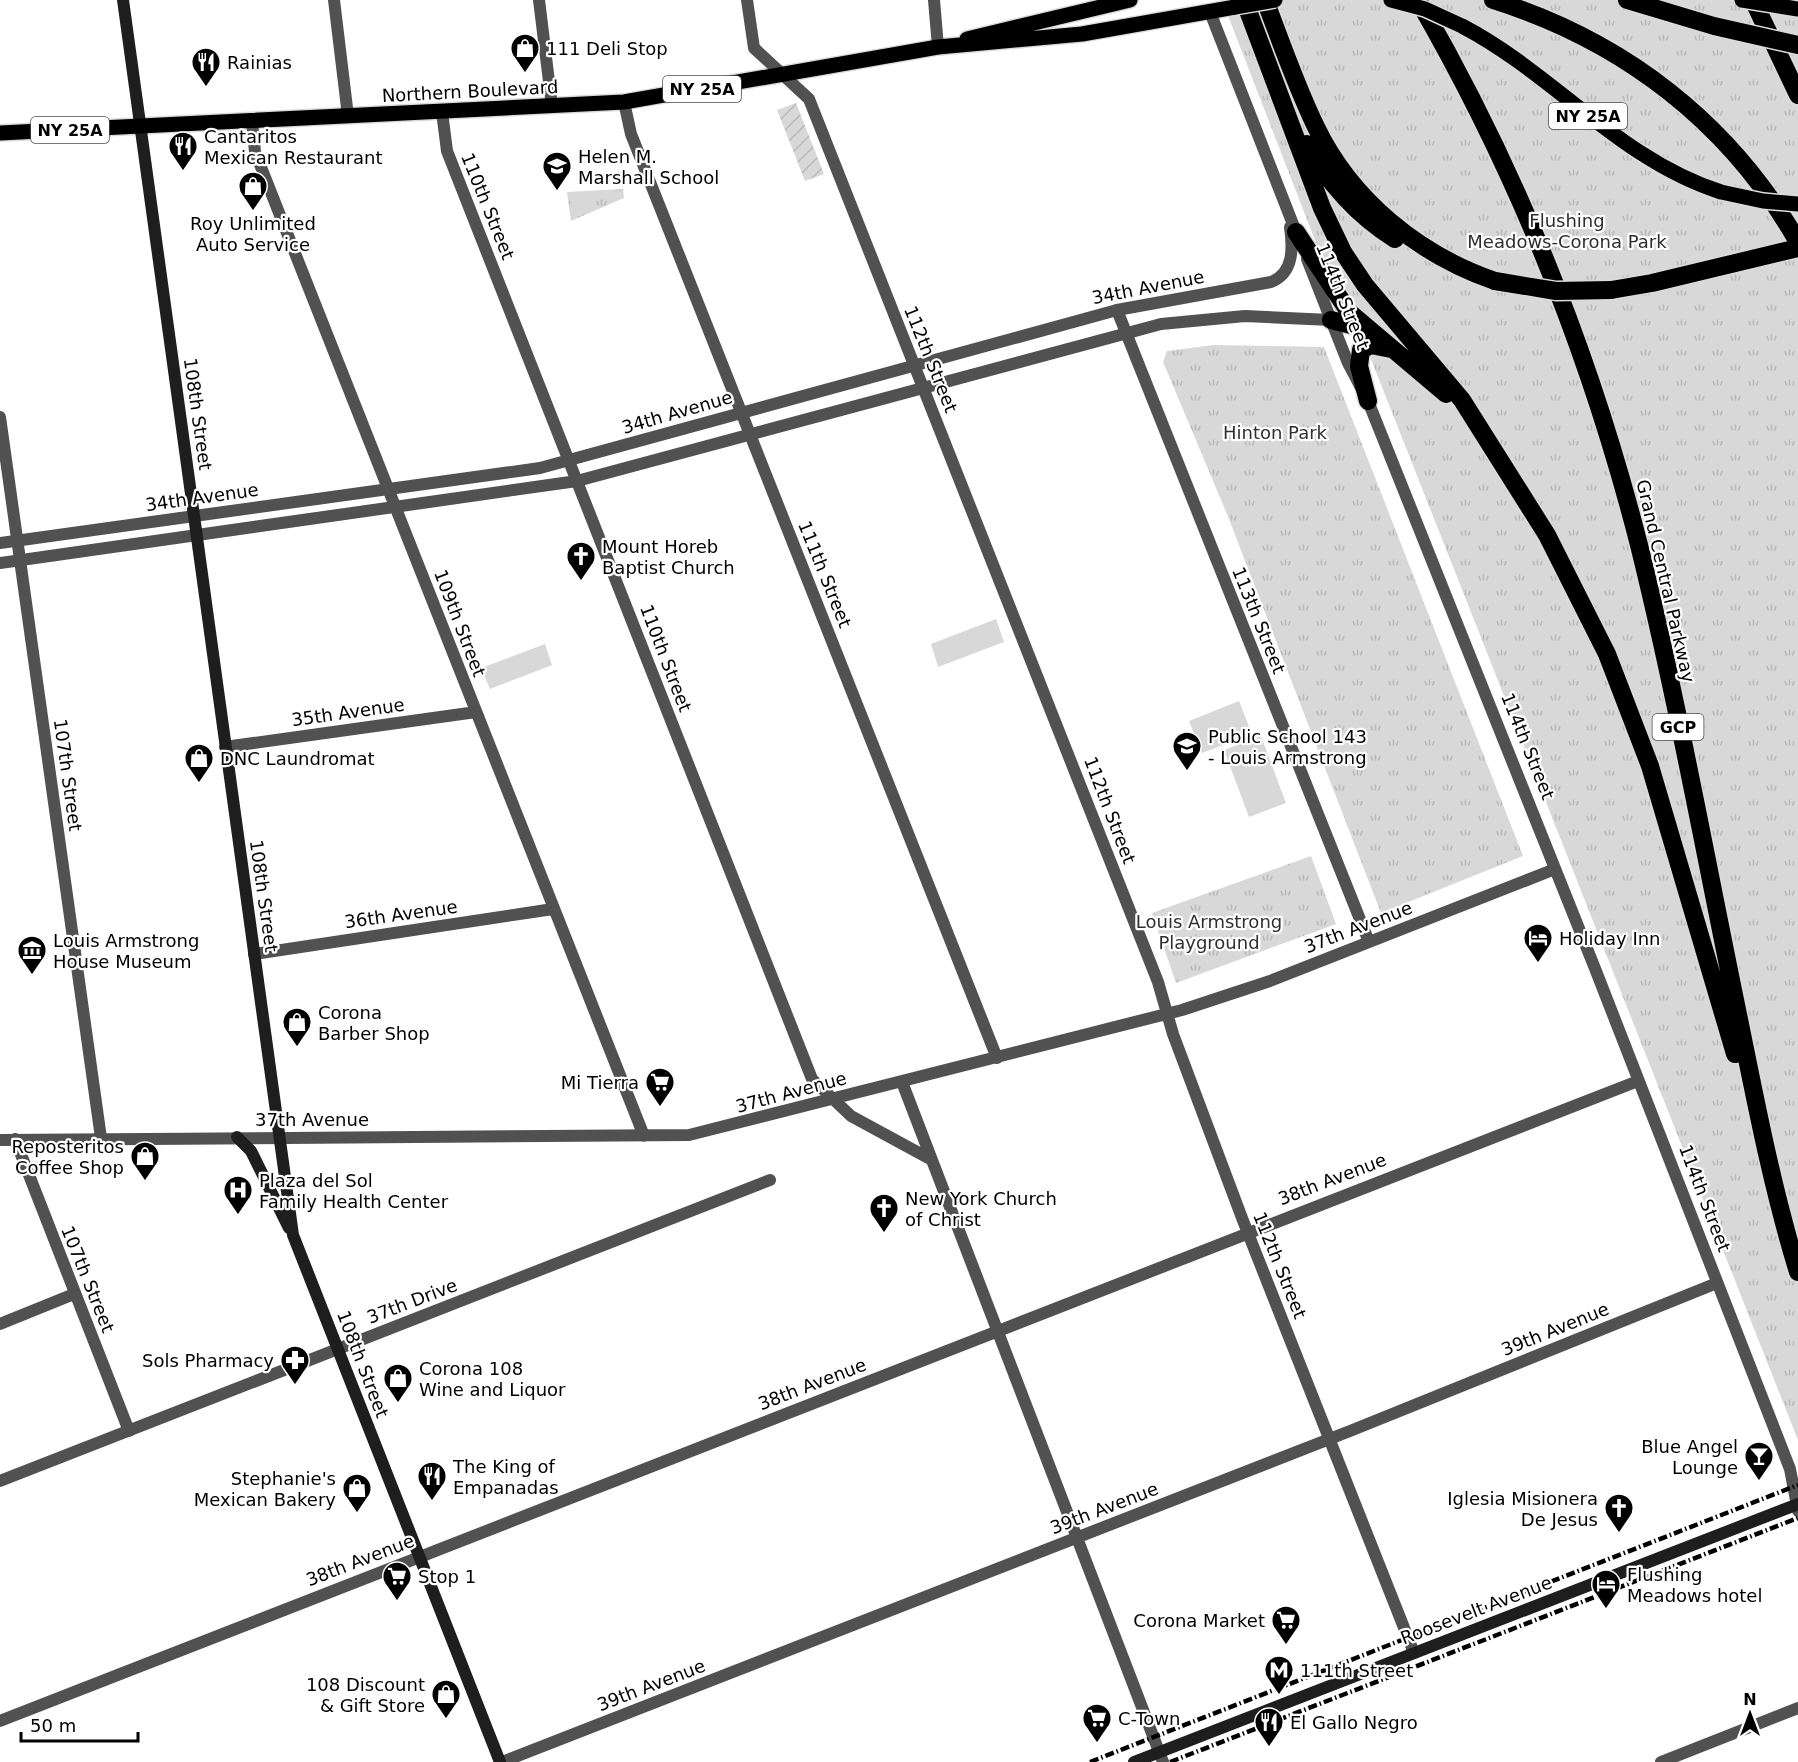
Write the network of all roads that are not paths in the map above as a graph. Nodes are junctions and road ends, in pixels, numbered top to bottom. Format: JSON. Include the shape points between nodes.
{"nodes":[{"id":1,"x":123,"y":0,"type":"edge"},
{"id":2,"x":334,"y":0,"type":"edge"},
{"id":3,"x":539,"y":0,"type":"edge"},
{"id":4,"x":747,"y":0,"type":"edge"},
{"id":5,"x":934,"y":0,"type":"edge"},
{"id":6,"x":1130,"y":0,"type":"edge"},
{"id":7,"x":1264,"y":0,"type":"edge"},
{"id":8,"x":1275,"y":0,"type":"edge"},
{"id":9,"x":1391,"y":0,"type":"edge"},
{"id":10,"x":1418,"y":0,"type":"edge"},
{"id":11,"x":1431,"y":0,"type":"edge"},
{"id":12,"x":1493,"y":0,"type":"edge"},
{"id":13,"x":1627,"y":0,"type":"edge"},
{"id":14,"x":1740,"y":0,"type":"edge"},
{"id":15,"x":1753,"y":0,"type":"edge"},
{"id":16,"x":1240,"y":4,"type":"edge"},
{"id":17,"x":1208,"y":6,"type":"edge"},
{"id":18,"x":1798,"y":9,"type":"edge"},
{"id":19,"x":1798,"y":45,"type":"edge"},
{"id":20,"x":938,"y":47,"type":"junction"},
{"id":21,"x":1458,"y":69,"type":"junction"},
{"id":22,"x":1273,"y":72,"type":"junction"},
{"id":23,"x":780,"y":75,"type":"junction"},
{"id":24,"x":1798,"y":95,"type":"edge"},
{"id":25,"x":624,"y":102,"type":"junction"},
{"id":26,"x":552,"y":106,"type":"junction"},
{"id":27,"x":442,"y":112,"type":"junction"},
{"id":28,"x":348,"y":116,"type":"junction"},
{"id":29,"x":252,"y":120,"type":"junction"},
{"id":30,"x":140,"y":126,"type":"junction"},
{"id":31,"x":0,"y":133,"type":"edge"},
{"id":32,"x":1798,"y":204,"type":"edge"},
{"id":33,"x":1286,"y":207,"type":"junction"},
{"id":34,"x":1296,"y":232,"type":"junction"},
{"id":35,"x":1798,"y":242,"type":"edge"},
{"id":36,"x":1798,"y":248,"type":"edge"},
{"id":37,"x":1495,"y":281,"type":"junction"},
{"id":38,"x":1117,"y":310,"type":"junction"},
{"id":39,"x":1331,"y":320,"type":"junction"},
{"id":40,"x":1370,"y":330,"type":"junction"},
{"id":41,"x":1126,"y":332,"type":"junction"},
{"id":42,"x":1398,"y":353,"type":"junction"},
{"id":43,"x":914,"y":364,"type":"junction"},
{"id":44,"x":923,"y":388,"type":"junction"},
{"id":45,"x":1368,"y":401,"type":"junction"},
{"id":46,"x":742,"y":413,"type":"junction"},
{"id":47,"x":0,"y":417,"type":"edge"},
{"id":48,"x":750,"y":435,"type":"junction"},
{"id":49,"x":1485,"y":435,"type":"junction"},
{"id":50,"x":569,"y":461,"type":"junction"},
{"id":51,"x":577,"y":482,"type":"junction"},
{"id":52,"x":388,"y":489,"type":"junction"},
{"id":53,"x":396,"y":508,"type":"junction"},
{"id":54,"x":193,"y":517,"type":"junction"},
{"id":55,"x":196,"y":536,"type":"junction"},
{"id":56,"x":17,"y":541,"type":"junction"},
{"id":57,"x":0,"y":543,"type":"edge"},
{"id":58,"x":20,"y":561,"type":"junction"},
{"id":59,"x":0,"y":563,"type":"edge"},
{"id":60,"x":476,"y":712,"type":"junction"},
{"id":61,"x":225,"y":747,"type":"junction"},
{"id":62,"x":1555,"y":869,"type":"junction"},
{"id":63,"x":553,"y":909,"type":"junction"},
{"id":64,"x":1369,"y":942,"type":"junction"},
{"id":65,"x":254,"y":954,"type":"junction"},
{"id":66,"x":1166,"y":1014,"type":"junction"},
{"id":67,"x":997,"y":1058,"type":"junction"},
{"id":68,"x":1638,"y":1081,"type":"junction"},
{"id":69,"x":902,"y":1082,"type":"junction"},
{"id":70,"x":833,"y":1100,"type":"junction"},
{"id":71,"x":644,"y":1136,"type":"junction"},
{"id":72,"x":237,"y":1137,"type":"junction"},
{"id":73,"x":280,"y":1137,"type":"junction"},
{"id":74,"x":100,"y":1138,"type":"junction"},
{"id":75,"x":15,"y":1139,"type":"junction"},
{"id":76,"x":0,"y":1140,"type":"edge"},
{"id":77,"x":933,"y":1160,"type":"junction"},
{"id":78,"x":770,"y":1180,"type":"dead end"},
{"id":79,"x":1774,"y":1188,"type":"junction"},
{"id":80,"x":1247,"y":1232,"type":"junction"},
{"id":81,"x":293,"y":1235,"type":"junction"},
{"id":82,"x":1798,"y":1272,"type":"edge"},
{"id":83,"x":1717,"y":1283,"type":"junction"},
{"id":84,"x":74,"y":1294,"type":"junction"},
{"id":85,"x":0,"y":1324,"type":"edge"},
{"id":86,"x":998,"y":1331,"type":"junction"},
{"id":87,"x":338,"y":1349,"type":"junction"},
{"id":88,"x":129,"y":1431,"type":"junction"},
{"id":89,"x":1330,"y":1439,"type":"junction"},
{"id":90,"x":0,"y":1481,"type":"edge"},
{"id":91,"x":1797,"y":1506,"type":"edge"},
{"id":92,"x":1077,"y":1537,"type":"junction"},
{"id":93,"x":418,"y":1557,"type":"junction"},
{"id":94,"x":1414,"y":1653,"type":"junction"},
{"id":95,"x":1798,"y":1708,"type":"edge"},
{"id":96,"x":0,"y":1720,"type":"edge"},
{"id":97,"x":1161,"y":1757,"type":"edge"},
{"id":98,"x":501,"y":1762,"type":"edge"},
{"id":99,"x":1134,"y":1762,"type":"edge"},
{"id":100,"x":1661,"y":1762,"type":"edge"}],
"edges":[{"from":1,"to":30,"type":"main road","name":"108th Street"},
{"from":2,"to":28,"type":"street"},
{"from":3,"to":26,"type":"street"},
{"from":4,"to":23,"type":"street","name":"112th Street","via":[[754,48]]},
{"from":5,"to":20,"type":"street"},
{"from":6,"to":20,"type":"main road","name":"Northern Boulevard"},
{"from":7,"to":37,"type":"highway","via":[[1316,128],[1357,188],[1386,218],[1424,248]]},
{"from":8,"to":16,"type":"main road","name":"Northern Boulevard","bridge":true},
{"from":9,"to":32,"type":"main road","number":"NY 25A","bridge":true,"via":[[1425,9],[1498,48],[1652,162],[1721,192]]},
{"from":10,"to":21,"type":"highway","name":"Grand Central Parkway","number":"GCP"},
{"from":11,"to":21,"type":"highway"},
{"from":12,"to":35,"type":"highway","via":[[1570,28],[1669,90],[1694,110],[1752,172]]},
{"from":13,"to":19,"type":"highway","bridge":true,"via":[[1705,24]]},
{"from":14,"to":18,"type":"main road","bridge":true},
{"from":15,"to":24,"type":"highway"},
{"from":16,"to":17,"type":"main road","name":"Northern Boulevard"},
{"from":16,"to":22,"type":"highway"},
{"from":17,"to":20,"type":"main road","name":"Northern Boulevard","via":[[1082,34]]},
{"from":17,"to":33,"type":"street","name":"114th Street"},
{"from":20,"to":23,"type":"main road","name":"Northern Boulevard","number":"NY 25A"},
{"from":21,"to":79,"type":"highway","name":"Grand Central Parkway","number":"GCP","via":[[1552,275],[1624,490],[1657,628]]},
{"from":22,"to":37,"type":"highway","via":[[1309,149],[1358,210],[1410,249],[1457,270]]},
{"from":22,"to":49,"type":"highway","via":[[1322,208],[1347,260],[1451,385]]},
{"from":23,"to":25,"type":"main road","name":"Northern Boulevard","number":"NY 25A"},
{"from":23,"to":43,"type":"street","name":"112th Street","via":[[809,99]]},
{"from":25,"to":26,"type":"main road","name":"Northern Boulevard","number":"NY 25A"},
{"from":25,"to":46,"type":"street","name":"111th Street","via":[[631,134]]},
{"from":26,"to":27,"type":"main road","name":"Northern Boulevard","number":"NY 25A"},
{"from":27,"to":28,"type":"main road","name":"Northern Boulevard","number":"NY 25A"},
{"from":27,"to":50,"type":"street","name":"110th Street","via":[[447,151]]},
{"from":28,"to":29,"type":"main road","name":"Northern Boulevard","number":"NY 25A"},
{"from":29,"to":30,"type":"main road","name":"Northern Boulevard","number":"NY 25A"},
{"from":29,"to":52,"type":"street","name":"109th Street","via":[[255,152]]},
{"from":30,"to":31,"type":"main road","name":"Northern Boulevard","number":"NY 25A"},
{"from":30,"to":54,"type":"main road","name":"108th Street"},
{"from":33,"to":34,"type":"street","name":"114th Street"},
{"from":33,"to":38,"type":"street","name":"34th Avenue","via":[[1292,252],[1278,279]]},
{"from":34,"to":39,"type":"street","name":"114th Street"},
{"from":34,"to":40,"type":"highway","via":[[1346,307]]},
{"from":36,"to":37,"type":"highway","bridge":true,"via":[[1652,284],[1611,290],[1556,291]]},
{"from":38,"to":41,"type":"street","name":"113th Street"},
{"from":38,"to":43,"type":"street","name":"34th Avenue"},
{"from":39,"to":40,"type":"highway"},
{"from":39,"to":41,"type":"street","name":"34th Avenue","via":[[1219,317]]},
{"from":39,"to":45,"type":"street","name":"114th Street"},
{"from":40,"to":42,"type":"highway"},
{"from":41,"to":44,"type":"street","name":"34th Avenue"},
{"from":41,"to":64,"type":"street","name":"113th Street"},
{"from":42,"to":45,"type":"highway","via":[[1377,345],[1361,350],[1359,366]]},
{"from":42,"to":49,"type":"highway"},
{"from":43,"to":44,"type":"street","name":"112th Street"},
{"from":43,"to":46,"type":"street","name":"34th Avenue"},
{"from":44,"to":48,"type":"street","name":"34th Avenue"},
{"from":44,"to":66,"type":"street","name":"112th Street","via":[[1158,982]]},
{"from":45,"to":62,"type":"street","name":"114th Street"},
{"from":46,"to":48,"type":"street","name":"111th Street"},
{"from":46,"to":50,"type":"street","name":"34th Avenue"},
{"from":47,"to":56,"type":"street","name":"107th Street"},
{"from":48,"to":51,"type":"street","name":"34th Avenue"},
{"from":48,"to":67,"type":"street","name":"111th Street"},
{"from":49,"to":79,"type":"highway","via":[[1558,555],[1632,712]]},
{"from":50,"to":51,"type":"street","name":"110th Street"},
{"from":50,"to":52,"type":"street","name":"34th Avenue"},
{"from":51,"to":53,"type":"street","name":"34th Avenue"},
{"from":51,"to":70,"type":"street","name":"110th Street","via":[[812,1079]]},
{"from":52,"to":53,"type":"street","name":"109th Street"},
{"from":52,"to":54,"type":"street","name":"34th Avenue"},
{"from":53,"to":55,"type":"street","name":"34th Avenue"},
{"from":53,"to":60,"type":"street","name":"109th Street"},
{"from":54,"to":55,"type":"main road","name":"108th Street"},
{"from":54,"to":56,"type":"street","name":"34th Avenue"},
{"from":55,"to":58,"type":"street","name":"34th Avenue"},
{"from":55,"to":61,"type":"main road","name":"108th Street"},
{"from":56,"to":57,"type":"street","name":"34th Avenue"},
{"from":56,"to":58,"type":"street","name":"107th Street"},
{"from":58,"to":59,"type":"street","name":"34th Avenue"},
{"from":58,"to":74,"type":"street","name":"107th Street"},
{"from":60,"to":61,"type":"street","name":"35th Avenue"},
{"from":60,"to":63,"type":"street","name":"109th Street"},
{"from":61,"to":65,"type":"main road","name":"108th Street"},
{"from":62,"to":64,"type":"street","name":"37th Avenue"},
{"from":62,"to":68,"type":"street","name":"114th Street"},
{"from":63,"to":65,"type":"street","name":"36th Avenue"},
{"from":63,"to":71,"type":"street","name":"109th Street"},
{"from":64,"to":66,"type":"street","name":"37th Avenue","via":[[1252,988]]},
{"from":65,"to":73,"type":"main road","name":"108th Street"},
{"from":66,"to":67,"type":"street","name":"37th Avenue"},
{"from":66,"to":80,"type":"street","name":"112th Street"},
{"from":67,"to":69,"type":"street","name":"37th Avenue"},
{"from":68,"to":80,"type":"street","name":"38th Avenue"},
{"from":68,"to":83,"type":"street","name":"114th Street"},
{"from":69,"to":70,"type":"street","name":"37th Avenue"},
{"from":69,"to":77,"type":"street"},
{"from":70,"to":71,"type":"street","name":"37th Avenue","via":[[689,1135]]},
{"from":70,"to":77,"type":"street","name":"110th Street","via":[[851,1116]]},
{"from":71,"to":73,"type":"street","name":"37th Avenue"},
{"from":72,"to":73,"type":"street","name":"37th Avenue"},
{"from":72,"to":74,"type":"street","name":"37th Avenue"},
{"from":72,"to":81,"type":"main road","via":[[250,1151]]},
{"from":73,"to":81,"type":"main road","name":"108th Street"},
{"from":74,"to":75,"type":"street","name":"37th Avenue"},
{"from":75,"to":76,"type":"street","name":"37th Avenue"},
{"from":75,"to":84,"type":"street","name":"107th Street"},
{"from":77,"to":86,"type":"street"},
{"from":78,"to":87,"type":"street","name":"37th Drive"},
{"from":79,"to":82,"type":"highway","name":"Grand Central Parkway","number":"GCP"},
{"from":80,"to":86,"type":"street","name":"38th Avenue"},
{"from":80,"to":89,"type":"street","name":"112th Street"},
{"from":81,"to":87,"type":"main road","name":"108th Street"},
{"from":83,"to":89,"type":"street","name":"39th Avenue"},
{"from":83,"to":91,"type":"street","name":"114th Street","via":[[1790,1469]]},
{"from":84,"to":85,"type":"street"},
{"from":84,"to":88,"type":"street","name":"107th Street"},
{"from":86,"to":92,"type":"street"},
{"from":86,"to":93,"type":"street","name":"38th Avenue"},
{"from":87,"to":88,"type":"street","name":"37th Drive"},
{"from":87,"to":93,"type":"main road","name":"108th Street"},
{"from":88,"to":90,"type":"street","name":"37th Drive"},
{"from":89,"to":92,"type":"street","name":"39th Avenue"},
{"from":89,"to":94,"type":"street","name":"112th Street"},
{"from":91,"to":94,"type":"main road","name":"Roosevelt Avenue"},
{"from":92,"to":97,"type":"street"},
{"from":92,"to":98,"type":"street","name":"39th Avenue"},
{"from":93,"to":96,"type":"street","name":"38th Avenue"},
{"from":93,"to":98,"type":"main road","name":"108th Street"},
{"from":94,"to":97,"type":"main road","name":"Roosevelt Avenue"},
{"from":95,"to":100,"type":"street"},
{"from":97,"to":99,"type":"main road","name":"Roosevelt Avenue"}]}
